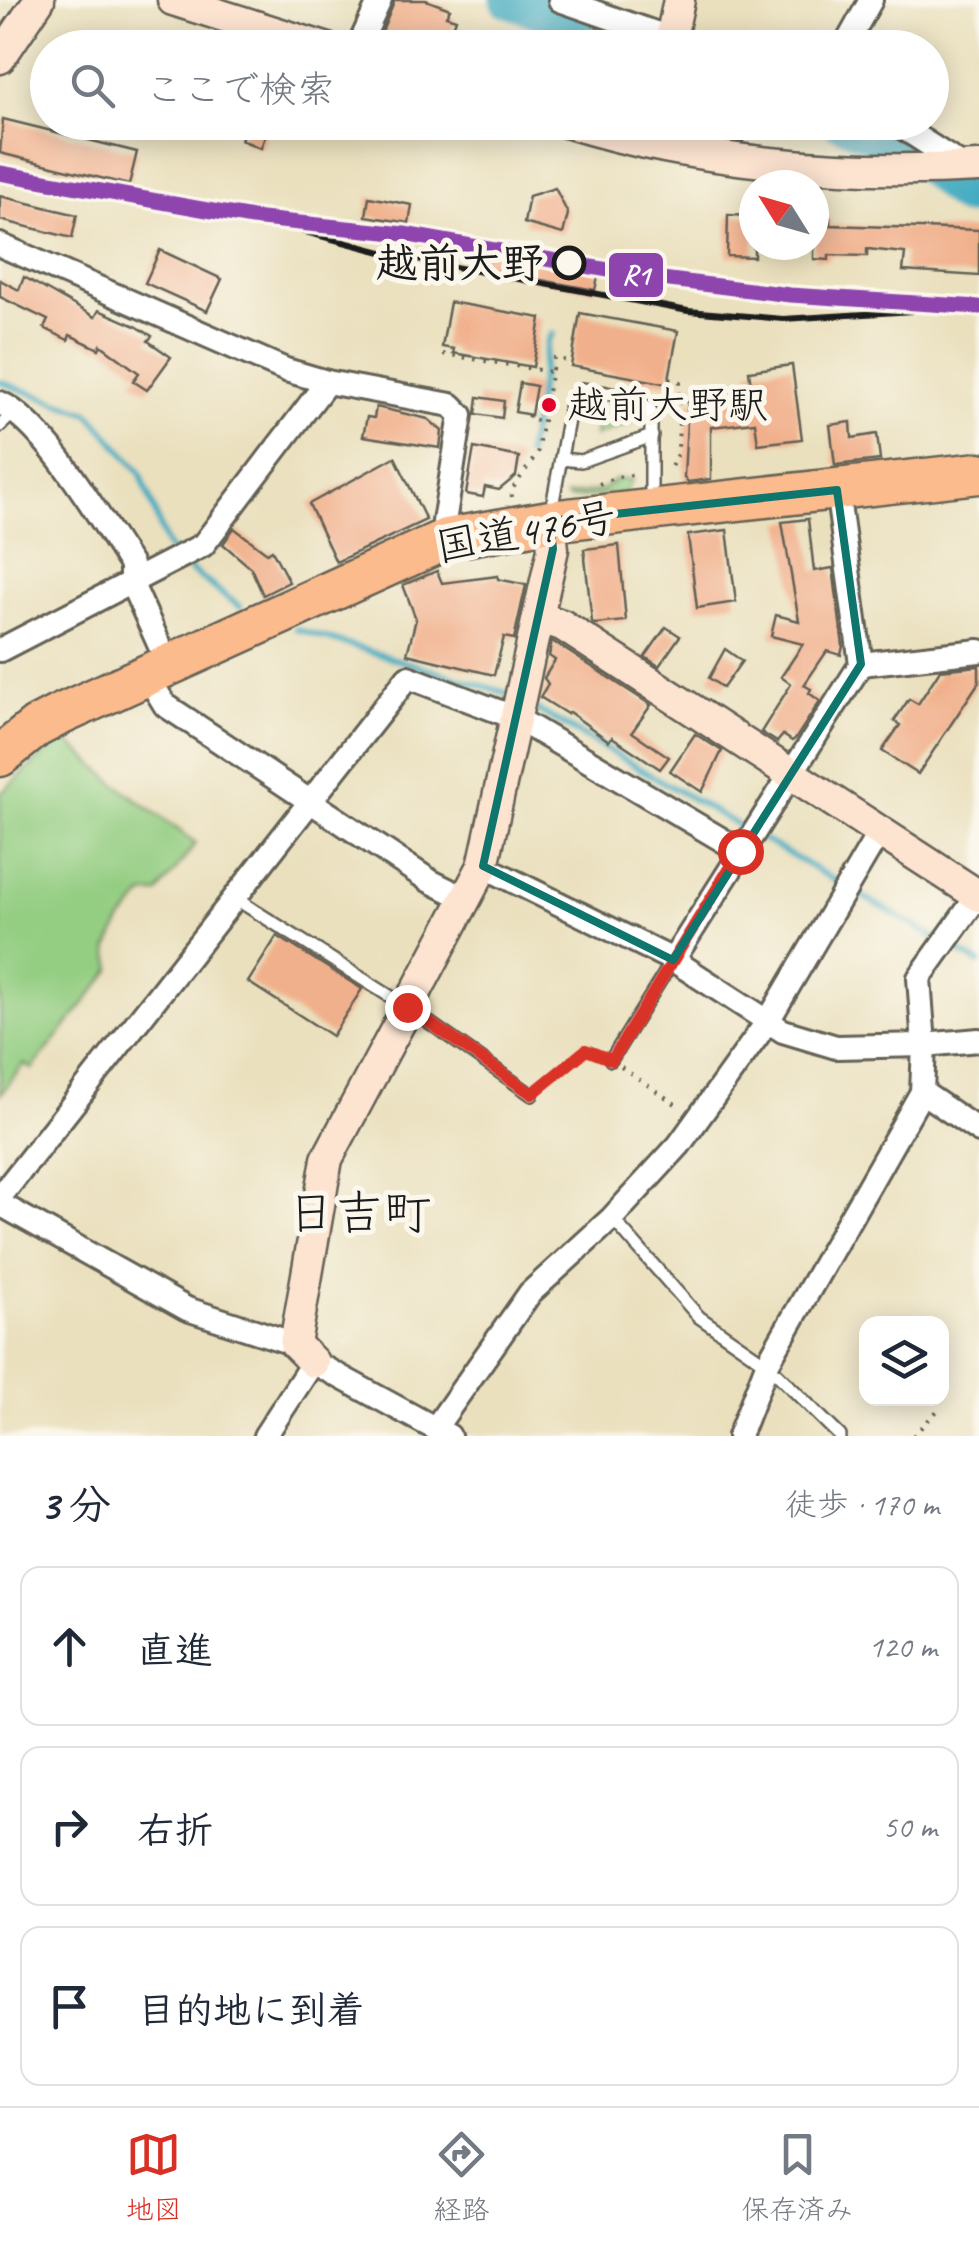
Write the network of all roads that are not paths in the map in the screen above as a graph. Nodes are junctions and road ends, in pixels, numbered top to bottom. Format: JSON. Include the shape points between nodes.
{"nodes":[{"id":1,"x":39,"y":0,"type":"edge"},
{"id":2,"x":173,"y":0,"type":"edge"},
{"id":3,"x":380,"y":0,"type":"edge"},
{"id":4,"x":560,"y":0,"type":"edge"},
{"id":5,"x":679,"y":0,"type":"edge"},
{"id":6,"x":871,"y":0,"type":"edge"},
{"id":7,"x":268,"y":30,"type":"edge"},
{"id":8,"x":366,"y":30,"type":"edge"},
{"id":9,"x":638,"y":30,"type":"edge"},
{"id":10,"x":678,"y":30,"type":"edge"},
{"id":11,"x":854,"y":30,"type":"edge"},
{"id":12,"x":0,"y":58,"type":"edge"},
{"id":13,"x":681,"y":140,"type":"edge"},
{"id":14,"x":922,"y":140,"type":"edge"},
{"id":15,"x":963,"y":167,"type":"edge"},
{"id":16,"x":0,"y":245,"type":"edge"},
{"id":17,"x":328,"y":382,"type":"junction"},
{"id":18,"x":5,"y":413,"type":"edge"},
{"id":19,"x":652,"y":436,"type":"junction"},
{"id":20,"x":561,"y":459,"type":"junction"},
{"id":21,"x":979,"y":474,"type":"edge"},
{"id":22,"x":838,"y":490,"type":"junction"},
{"id":23,"x":642,"y":493,"type":"junction"},
{"id":24,"x":550,"y":521,"type":"junction"},
{"id":25,"x":446,"y":538,"type":"junction"},
{"id":26,"x":131,"y":582,"type":"junction"},
{"id":27,"x":538,"y":617,"type":"junction"},
{"id":28,"x":0,"y":650,"type":"edge"},
{"id":29,"x":979,"y":651,"type":"edge"},
{"id":30,"x":861,"y":664,"type":"junction"},
{"id":31,"x":157,"y":669,"type":"junction"},
{"id":32,"x":519,"y":706,"type":"junction"},
{"id":33,"x":5,"y":741,"type":"edge"},
{"id":34,"x":790,"y":772,"type":"junction"},
{"id":35,"x":310,"y":801,"type":"junction"},
{"id":36,"x":880,"y":831,"type":"junction"},
{"id":37,"x":740,"y":851,"type":"junction"},
{"id":38,"x":483,"y":866,"type":"junction"},
{"id":39,"x":979,"y":895,"type":"edge"},
{"id":40,"x":464,"y":898,"type":"junction"},
{"id":41,"x":236,"y":899,"type":"junction"},
{"id":42,"x":673,"y":960,"type":"junction"},
{"id":43,"x":407,"y":1007,"type":"junction"},
{"id":44,"x":768,"y":1021,"type":"junction"},
{"id":45,"x":979,"y":1040,"type":"edge"},
{"id":46,"x":924,"y":1045,"type":"junction"},
{"id":47,"x":612,"y":1060,"type":"road end"},
{"id":48,"x":922,"y":1092,"type":"junction"},
{"id":49,"x":532,"y":1094,"type":"road end"},
{"id":50,"x":979,"y":1131,"type":"edge"},
{"id":51,"x":0,"y":1200,"type":"edge"},
{"id":52,"x":612,"y":1218,"type":"junction"},
{"id":53,"x":304,"y":1353,"type":"junction"},
{"id":54,"x":767,"y":1364,"type":"junction"},
{"id":55,"x":442,"y":1431,"type":"edge"},
{"id":56,"x":265,"y":1436,"type":"edge"},
{"id":57,"x":739,"y":1436,"type":"edge"},
{"id":58,"x":840,"y":1436,"type":"edge"}],
"edges":[{"from":1,"to":12,"type":"street"},
{"from":2,"to":7,"type":"street"},
{"from":3,"to":8,"type":"street"},
{"from":4,"to":9,"type":"street"},
{"from":5,"to":10,"type":"street"},
{"from":6,"to":11,"type":"street"},
{"from":13,"to":15,"type":"street","via":[[794,163]]},
{"from":14,"to":15,"type":"street"},
{"from":16,"to":17,"type":"street","via":[[286,370]]},
{"from":17,"to":25,"type":"street","via":[[450,405],[462,415]]},
{"from":17,"to":26,"type":"street","via":[[203,546]]},
{"from":18,"to":26,"type":"street","via":[[70,474],[131,565]]},
{"from":19,"to":20,"type":"lane","via":[[581,461]]},
{"from":19,"to":20,"type":"lane","via":[[650,410],[637,398],[582,390],[572,398]]},
{"from":19,"to":23,"type":"lane"},
{"from":20,"to":24,"type":"lane"},
{"from":21,"to":22,"type":"highway","name":"国道476号"},
{"from":22,"to":23,"type":"highway","name":"国道476号"},
{"from":22,"to":30,"type":"street"},
{"from":23,"to":24,"type":"highway","name":"国道476号"},
{"from":24,"to":25,"type":"highway","name":"国道476号"},
{"from":24,"to":27,"type":"street","via":[[553,549]]},
{"from":25,"to":31,"type":"highway","name":"国道476号"},
{"from":26,"to":28,"type":"street"},
{"from":26,"to":31,"type":"street"},
{"from":27,"to":32,"type":"street"},
{"from":27,"to":34,"type":"street","via":[[562,625]]},
{"from":29,"to":30,"type":"street"},
{"from":30,"to":34,"type":"street"},
{"from":31,"to":33,"type":"highway","name":"国道476号"},
{"from":31,"to":35,"type":"street","via":[[166,705]]},
{"from":32,"to":35,"type":"street","via":[[408,677]]},
{"from":32,"to":37,"type":"street"},
{"from":32,"to":38,"type":"street"},
{"from":34,"to":36,"type":"street"},
{"from":34,"to":37,"type":"street"},
{"from":35,"to":40,"type":"street"},
{"from":35,"to":41,"type":"street"},
{"from":36,"to":39,"type":"street"},
{"from":36,"to":44,"type":"street"},
{"from":37,"to":42,"type":"street"},
{"from":38,"to":40,"type":"street"},
{"from":38,"to":42,"type":"street"},
{"from":39,"to":46,"type":"street","via":[[919,978]]},
{"from":40,"to":43,"type":"street"},
{"from":41,"to":43,"type":"lane"},
{"from":41,"to":51,"type":"street"},
{"from":42,"to":44,"type":"street"},
{"from":42,"to":47,"type":"lane"},
{"from":43,"to":49,"type":"lane"},
{"from":43,"to":53,"type":"street","via":[[327,1159]]},
{"from":44,"to":46,"type":"street","via":[[836,1047]]},
{"from":44,"to":52,"type":"street","via":[[679,1144]]},
{"from":45,"to":46,"type":"street"},
{"from":46,"to":48,"type":"street"},
{"from":48,"to":50,"type":"street"},
{"from":48,"to":54,"type":"street"},
{"from":51,"to":53,"type":"street","via":[[188,1308]]},
{"from":52,"to":54,"type":"lane","via":[[699,1317]]},
{"from":52,"to":55,"type":"street","via":[[530,1293]]},
{"from":53,"to":55,"type":"street"},
{"from":53,"to":56,"type":"street"},
{"from":54,"to":57,"type":"street"},
{"from":54,"to":58,"type":"lane"}]}
